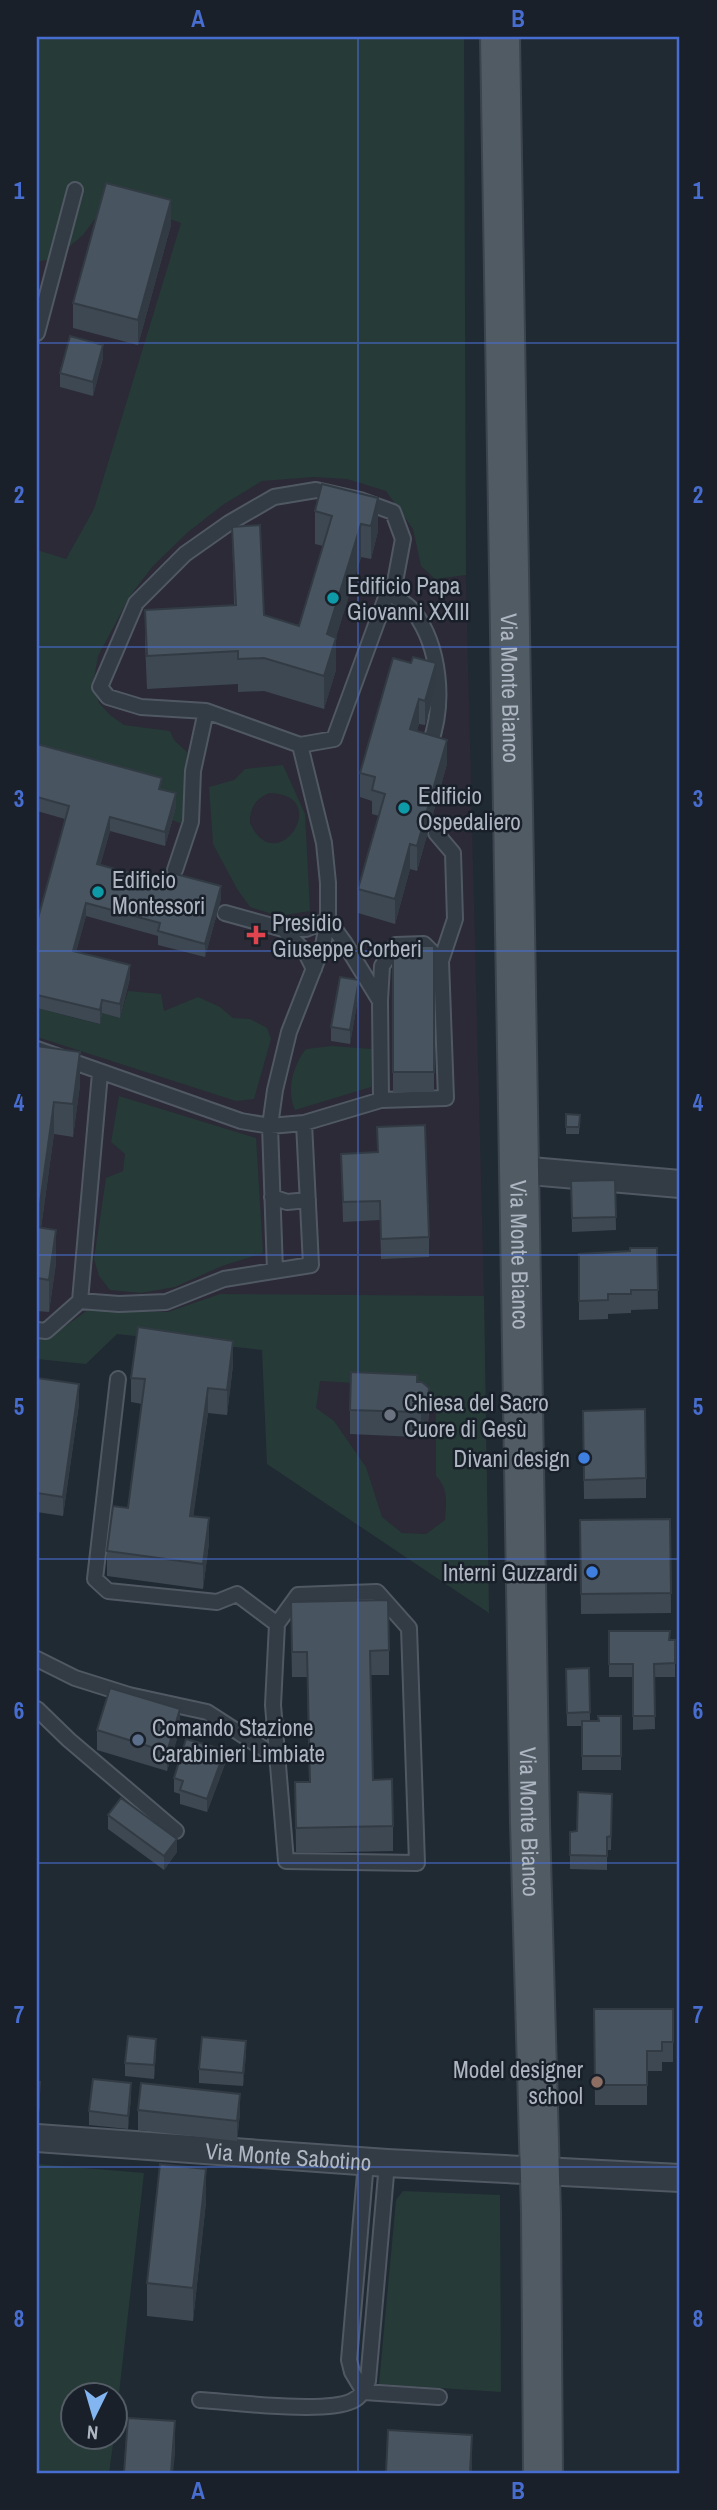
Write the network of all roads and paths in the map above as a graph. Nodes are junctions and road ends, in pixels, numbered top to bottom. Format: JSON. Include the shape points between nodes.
{"nodes":[{"id":1,"x":500,"y":37,"type":"edge"},
{"id":2,"x":75,"y":190,"type":"dead end"},
{"id":3,"x":37,"y":333,"type":"edge"},
{"id":4,"x":388,"y":592,"type":"junction"},
{"id":5,"x":206,"y":711,"type":"junction"},
{"id":6,"x":300,"y":744,"type":"junction"},
{"id":7,"x":430,"y":744,"type":"edge"},
{"id":8,"x":436,"y":833,"type":"dead end"},
{"id":9,"x":175,"y":870,"type":"dead end"},
{"id":10,"x":225,"y":913,"type":"dead end"},
{"id":11,"x":328,"y":920,"type":"junction"},
{"id":12,"x":283,"y":929,"type":"junction"},
{"id":13,"x":441,"y":961,"type":"junction"},
{"id":14,"x":314,"y":969,"type":"junction"},
{"id":15,"x":380,"y":1001,"type":"junction"},
{"id":16,"x":37,"y":1049,"type":"edge"},
{"id":17,"x":100,"y":1073,"type":"junction"},
{"id":18,"x":381,"y":1100,"type":"junction"},
{"id":19,"x":304,"y":1123,"type":"junction"},
{"id":20,"x":270,"y":1126,"type":"junction"},
{"id":21,"x":519,"y":1170,"type":"junction"},
{"id":22,"x":680,"y":1184,"type":"edge"},
{"id":23,"x":272,"y":1197,"type":"junction"},
{"id":24,"x":308,"y":1200,"type":"junction"},
{"id":25,"x":275,"y":1271,"type":"junction"},
{"id":26,"x":80,"y":1301,"type":"junction"},
{"id":27,"x":37,"y":1330,"type":"edge"},
{"id":28,"x":118,"y":1379,"type":"dead end"},
{"id":29,"x":277,"y":1624,"type":"junction"},
{"id":30,"x":37,"y":1659,"type":"edge"},
{"id":31,"x":37,"y":1709,"type":"edge"},
{"id":32,"x":278,"y":1758,"type":"junction"},
{"id":33,"x":176,"y":1831,"type":"dead end"},
{"id":34,"x":37,"y":2138,"type":"edge"},
{"id":35,"x":377,"y":2163,"type":"junction"},
{"id":36,"x":540,"y":2170,"type":"junction"},
{"id":37,"x":680,"y":2178,"type":"edge"},
{"id":38,"x":364,"y":2392,"type":"junction"},
{"id":39,"x":439,"y":2397,"type":"dead end"},
{"id":40,"x":200,"y":2400,"type":"dead end"},
{"id":41,"x":543,"y":2473,"type":"edge"}],
"edges":[{"from":1,"to":21,"type":"main road","name":"Via Monte Bianco"},
{"from":2,"to":3,"type":"lane"},
{"from":4,"to":5,"type":"lane","via":[[395,582],[404,539],[393,512],[316,490],[274,497],[229,523],[185,554],[135,603],[100,687],[108,697],[141,707]]},
{"from":4,"to":6,"type":"lane","via":[[334,739]]},
{"from":4,"to":7,"type":"lane","via":[[412,610],[428,635],[438,680],[436,727]]},
{"from":5,"to":6,"type":"lane"},
{"from":5,"to":9,"type":"lane","via":[[193,771],[191,822]]},
{"from":6,"to":11,"type":"lane","via":[[324,844]]},
{"from":8,"to":13,"type":"lane","via":[[453,853],[454,866],[456,919]]},
{"from":10,"to":12,"type":"lane"},
{"from":11,"to":12,"type":"lane","via":[[306,929]]},
{"from":11,"to":14,"type":"lane"},
{"from":11,"to":15,"type":"lane"},
{"from":12,"to":14,"type":"lane"},
{"from":13,"to":15,"type":"lane","via":[[424,944],[397,945],[382,966]]},
{"from":13,"to":18,"type":"lane","via":[[446,1098]]},
{"from":14,"to":20,"type":"lane","via":[[289,1032]]},
{"from":15,"to":18,"type":"lane"},
{"from":16,"to":17,"type":"lane"},
{"from":17,"to":20,"type":"lane","via":[[241,1121]]},
{"from":17,"to":26,"type":"lane"},
{"from":18,"to":19,"type":"lane"},
{"from":19,"to":20,"type":"lane"},
{"from":19,"to":24,"type":"lane"},
{"from":20,"to":23,"type":"lane"},
{"from":21,"to":22,"type":"street"},
{"from":21,"to":36,"type":"main road","name":"Via Monte Bianco"},
{"from":23,"to":24,"type":"lane","via":[[287,1202]]},
{"from":23,"to":25,"type":"lane"},
{"from":24,"to":25,"type":"lane","via":[[312,1265]]},
{"from":25,"to":26,"type":"lane","via":[[224,1279],[166,1302]]},
{"from":26,"to":27,"type":"lane","via":[[46,1331]]},
{"from":28,"to":29,"type":"lane","via":[[95,1579],[107,1591],[217,1602],[237,1594]]},
{"from":29,"to":32,"type":"lane","via":[[273,1706]]},
{"from":29,"to":32,"type":"lane","via":[[298,1595],[377,1592],[409,1628],[416,1863],[286,1861]]},
{"from":30,"to":32,"type":"lane","via":[[75,1678],[128,1695],[206,1712]]},
{"from":31,"to":33,"type":"lane"},
{"from":34,"to":35,"type":"street","name":"Via Monte Sabotino"},
{"from":35,"to":36,"type":"street","name":"Via Monte Sabotino"},
{"from":35,"to":38,"type":"lane"},
{"from":35,"to":38,"type":"lane","via":[[349,2360]]},
{"from":36,"to":37,"type":"street","name":"Via Monte Sabotino"},
{"from":36,"to":41,"type":"main road","name":"Via Monte Bianco"},
{"from":38,"to":39,"type":"lane"},
{"from":38,"to":40,"type":"lane","via":[[353,2401],[324,2408]]}]}
